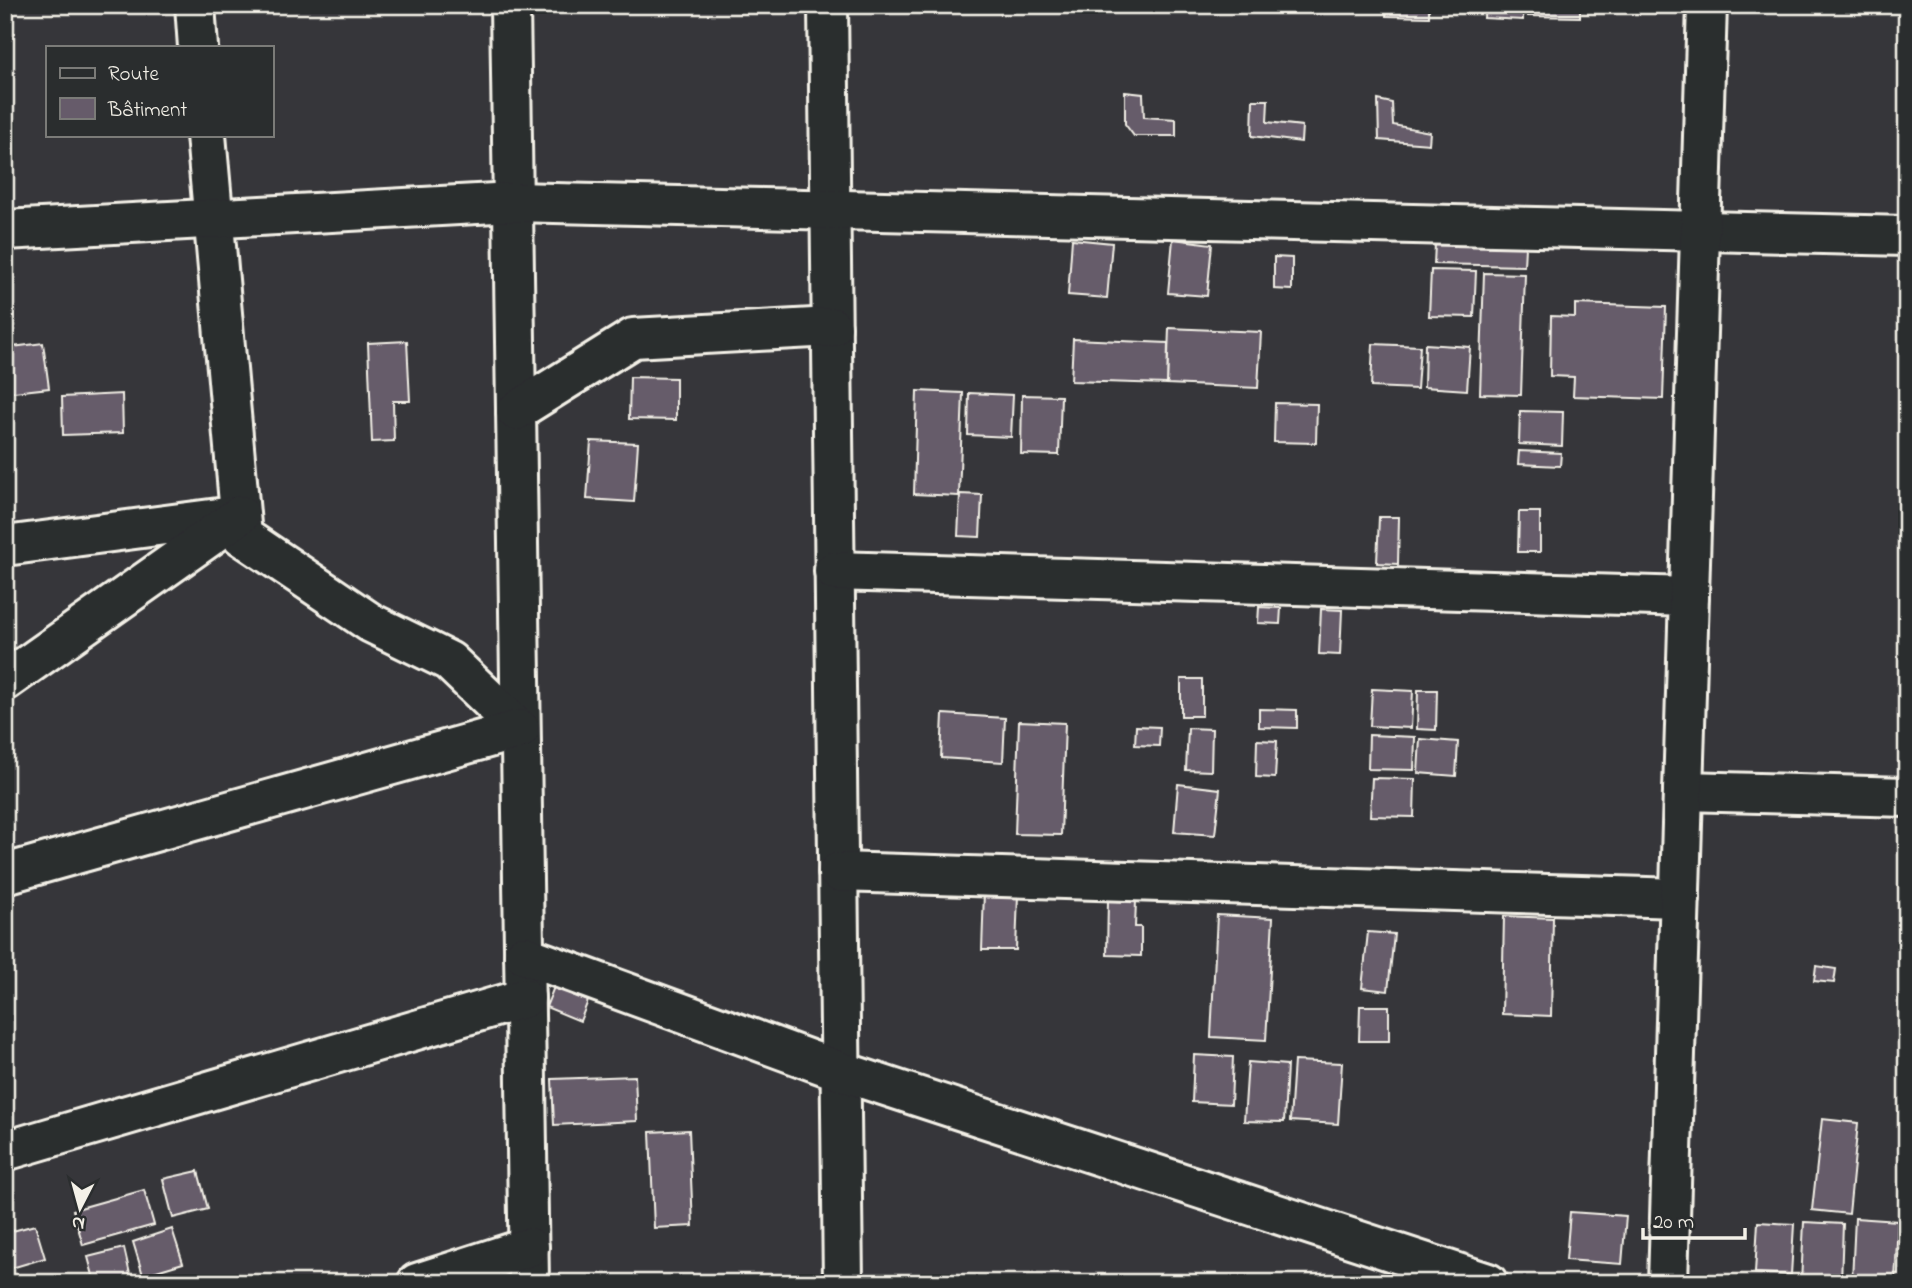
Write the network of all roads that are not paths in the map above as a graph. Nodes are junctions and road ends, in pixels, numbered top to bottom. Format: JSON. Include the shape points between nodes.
{"nodes":[{"id":1,"x":195,"y":5,"type":"edge"},
{"id":2,"x":510,"y":5,"type":"edge"},
{"id":3,"x":828,"y":5,"type":"edge"},
{"id":4,"x":1707,"y":5,"type":"edge"},
{"id":5,"x":198,"y":46,"type":"edge"},
{"id":6,"x":206,"y":136,"type":"edge"},
{"id":7,"x":513,"y":201,"type":"junction"},
{"id":8,"x":830,"y":209,"type":"junction"},
{"id":9,"x":213,"y":219,"type":"junction"},
{"id":10,"x":5,"y":230,"type":"edge"},
{"id":11,"x":1700,"y":231,"type":"junction"},
{"id":12,"x":1907,"y":236,"type":"edge"},
{"id":13,"x":832,"y":327,"type":"junction"},
{"id":14,"x":516,"y":411,"type":"junction"},
{"id":15,"x":240,"y":515,"type":"junction"},
{"id":16,"x":5,"y":546,"type":"edge"},
{"id":17,"x":834,"y":571,"type":"junction"},
{"id":18,"x":1689,"y":597,"type":"junction"},
{"id":19,"x":5,"y":681,"type":"edge"},
{"id":20,"x":520,"y":729,"type":"junction"},
{"id":21,"x":1683,"y":791,"type":"junction"},
{"id":22,"x":1907,"y":797,"type":"edge"},
{"id":23,"x":838,"y":872,"type":"junction"},
{"id":24,"x":5,"y":874,"type":"edge"},
{"id":25,"x":1679,"y":898,"type":"junction"},
{"id":26,"x":524,"y":956,"type":"junction"},
{"id":27,"x":525,"y":998,"type":"junction"},
{"id":28,"x":840,"y":1071,"type":"junction"},
{"id":29,"x":5,"y":1152,"type":"edge"},
{"id":30,"x":529,"y":1265,"type":"edge"},
{"id":31,"x":417,"y":1283,"type":"edge"},
{"id":32,"x":843,"y":1283,"type":"edge"},
{"id":33,"x":1488,"y":1283,"type":"edge"},
{"id":34,"x":1668,"y":1283,"type":"edge"}],
"edges":[{"from":1,"to":5,"type":"street"},
{"from":2,"to":7,"type":"street"},
{"from":3,"to":8,"type":"street"},
{"from":4,"to":11,"type":"street"},
{"from":6,"to":9,"type":"street"},
{"from":7,"to":8,"type":"street"},
{"from":7,"to":9,"type":"street"},
{"from":7,"to":14,"type":"street"},
{"from":8,"to":11,"type":"street"},
{"from":8,"to":13,"type":"street"},
{"from":9,"to":10,"type":"street"},
{"from":9,"to":15,"type":"street"},
{"from":11,"to":12,"type":"street"},
{"from":11,"to":18,"type":"street"},
{"from":13,"to":14,"type":"street","via":[[633,338]]},
{"from":13,"to":17,"type":"street"},
{"from":14,"to":20,"type":"street"},
{"from":15,"to":16,"type":"street"},
{"from":15,"to":19,"type":"street"},
{"from":15,"to":20,"type":"street","via":[[242,536],[372,624],[449,662]]},
{"from":17,"to":18,"type":"street"},
{"from":17,"to":23,"type":"street"},
{"from":18,"to":21,"type":"street"},
{"from":20,"to":24,"type":"street"},
{"from":20,"to":26,"type":"street"},
{"from":21,"to":22,"type":"street"},
{"from":21,"to":25,"type":"street"},
{"from":23,"to":25,"type":"street"},
{"from":23,"to":28,"type":"street"},
{"from":25,"to":34,"type":"street"},
{"from":26,"to":27,"type":"street"},
{"from":26,"to":28,"type":"street"},
{"from":27,"to":29,"type":"street"},
{"from":27,"to":30,"type":"street"},
{"from":28,"to":32,"type":"street"},
{"from":28,"to":33,"type":"street"},
{"from":30,"to":31,"type":"street"}]}
